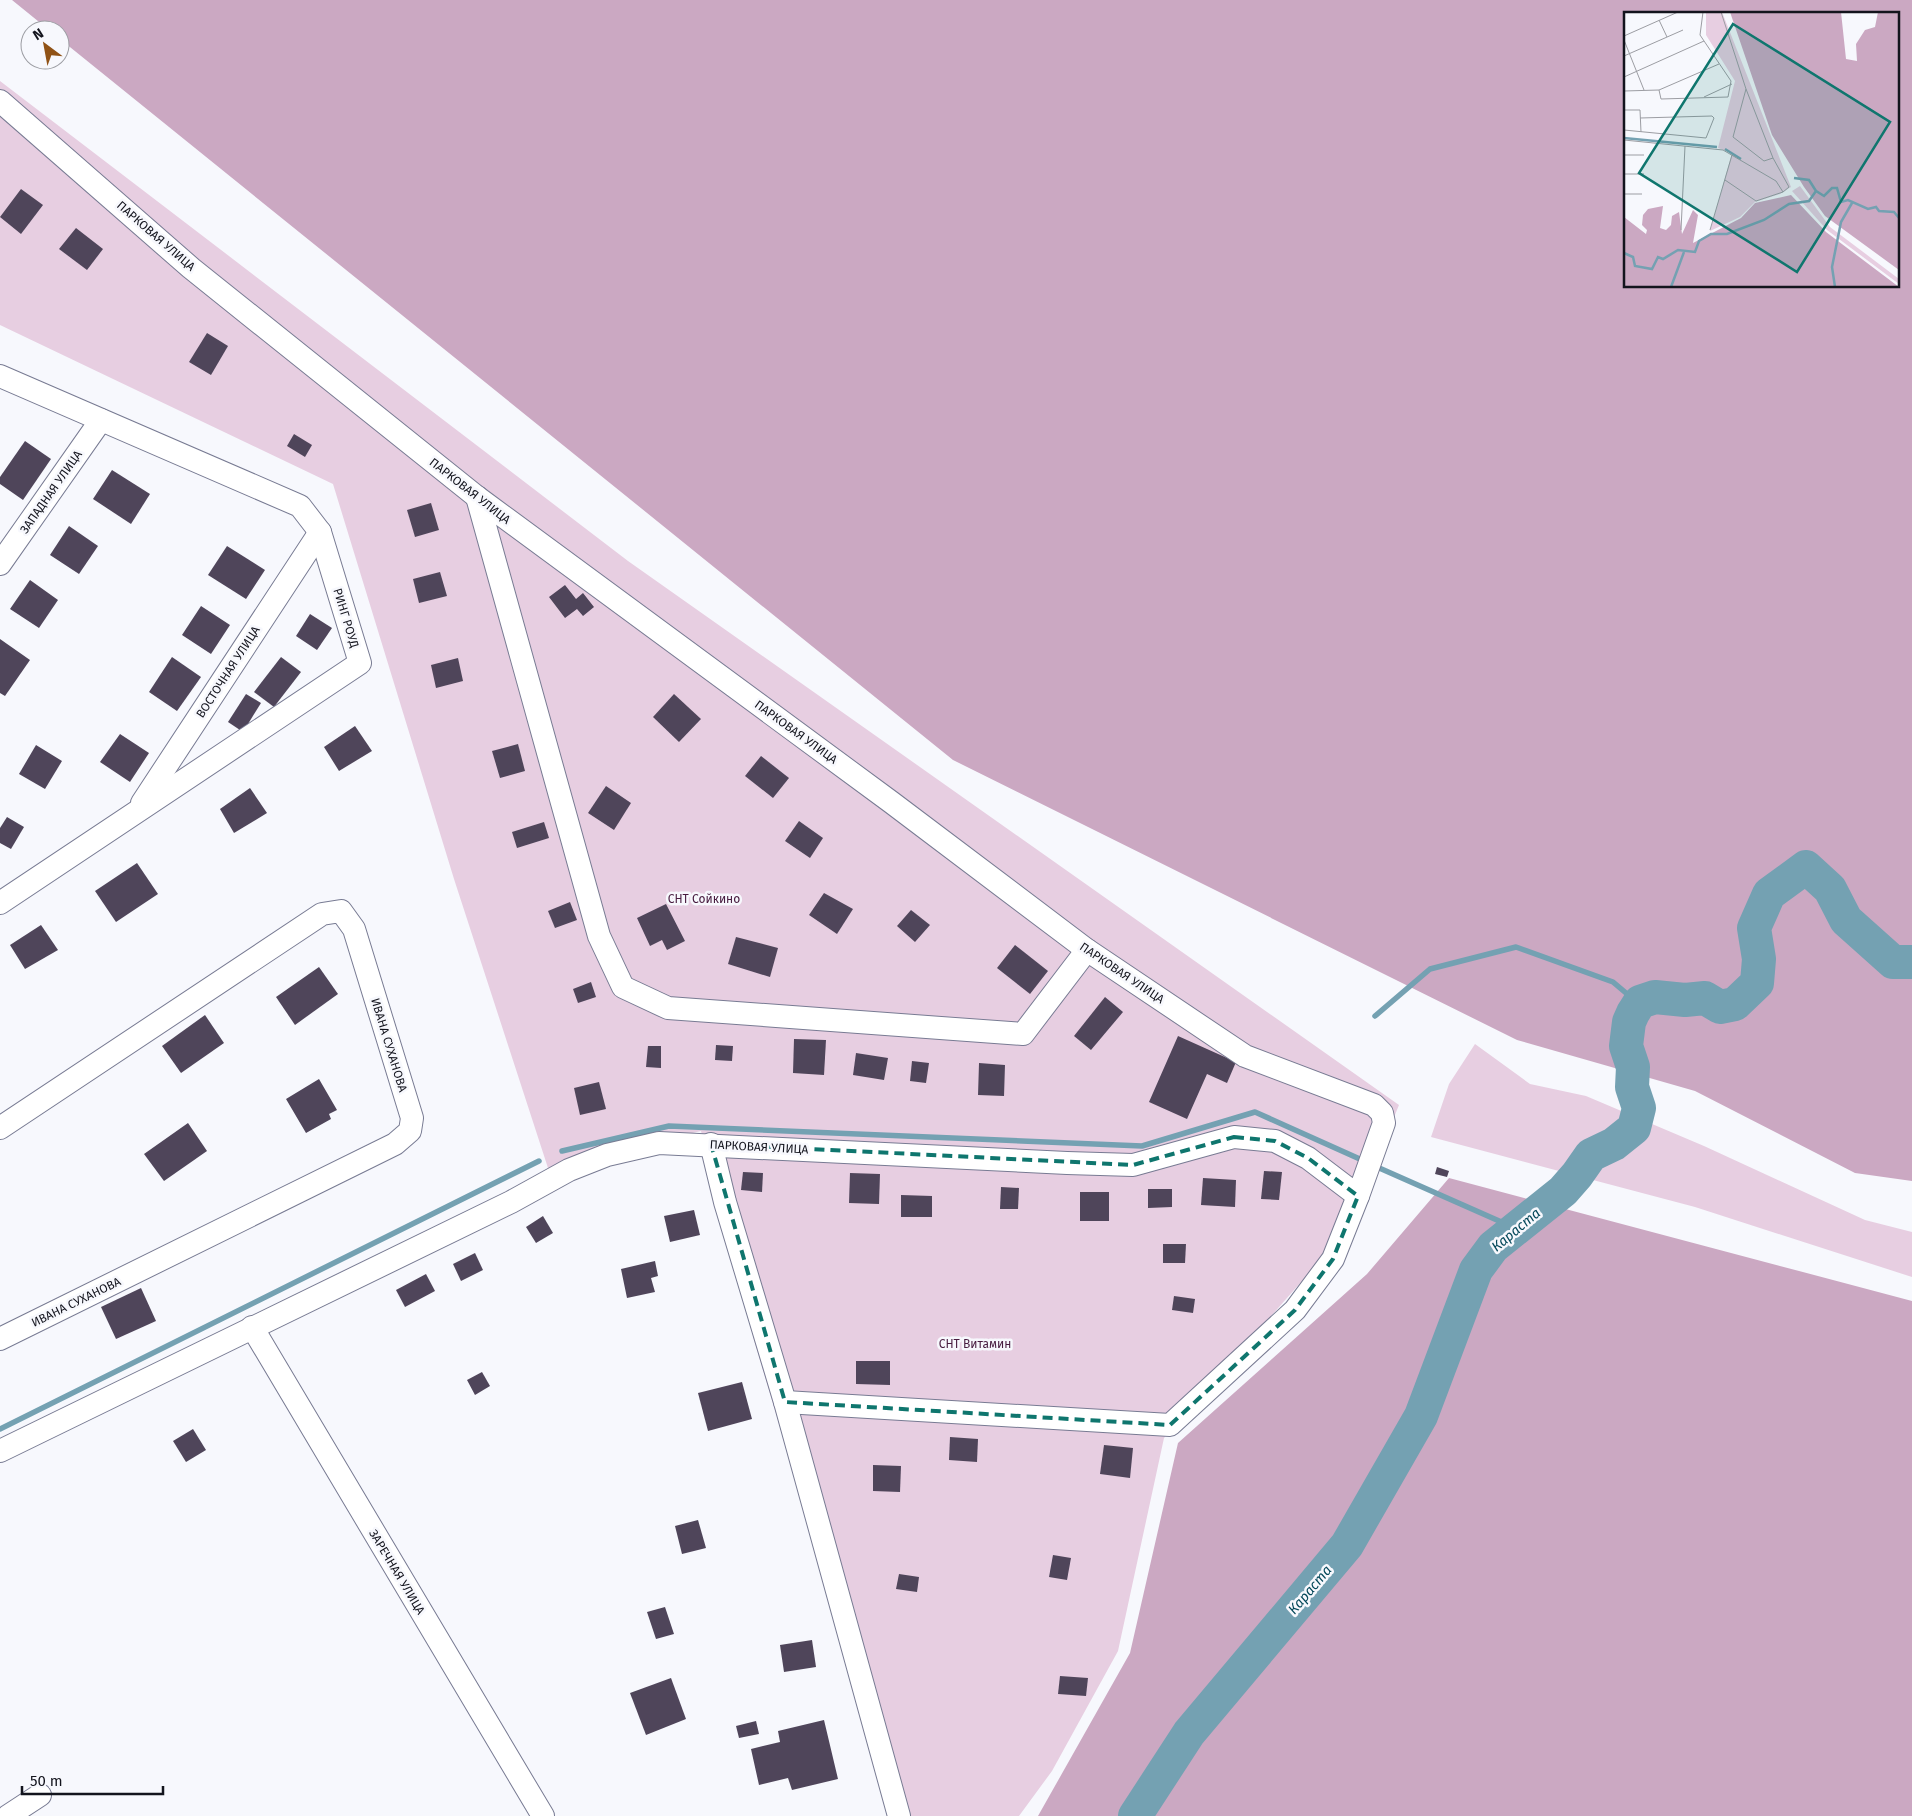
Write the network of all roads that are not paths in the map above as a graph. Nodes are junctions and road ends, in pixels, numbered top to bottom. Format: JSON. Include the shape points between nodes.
{"nodes":[{"id":1,"x":0,"y":101,"type":"edge"},
{"id":2,"x":0,"y":376,"type":"edge"},
{"id":3,"x":101,"y":420,"type":"junction"},
{"id":4,"x":476,"y":497,"type":"junction"},
{"id":5,"x":320,"y":532,"type":"junction"},
{"id":6,"x":0,"y":564,"type":"edge"},
{"id":7,"x":137,"y":812,"type":"junction"},
{"id":8,"x":0,"y":903,"type":"edge"},
{"id":9,"x":1087,"y":950,"type":"junction"},
{"id":10,"x":0,"y":1128,"type":"edge"},
{"id":11,"x":712,"y":1144,"type":"junction"},
{"id":12,"x":1358,"y":1196,"type":"junction"},
{"id":13,"x":252,"y":1327,"type":"junction"},
{"id":14,"x":0,"y":1339,"type":"edge"},
{"id":15,"x":785,"y":1402,"type":"junction"},
{"id":16,"x":0,"y":1451,"type":"edge"},
{"id":17,"x":40,"y":1795,"type":"dead end"},
{"id":18,"x":8,"y":1816,"type":"edge"},
{"id":19,"x":543,"y":1816,"type":"edge"},
{"id":20,"x":899,"y":1816,"type":"edge"}],
"edges":[{"from":1,"to":4,"type":"street","name":"ПАРКОВАЯ УЛИЦА","via":[[191,268]]},
{"from":2,"to":3,"type":"street","name":"РИНГ РОУД"},
{"from":3,"to":5,"type":"street","name":"РИНГ РОУД","via":[[300,506]]},
{"from":3,"to":6,"type":"street","name":"ЗАПАДНАЯ УЛИЦА"},
{"from":4,"to":9,"type":"street","name":"ПАРКОВАЯ УЛИЦА"},
{"from":4,"to":9,"type":"street","via":[[599,936],[623,987],[668,1008],[1023,1034]]},
{"from":5,"to":7,"type":"street","name":"ВОСТОЧНАЯ УЛИЦА"},
{"from":5,"to":7,"type":"street","name":"РИНГ РОУД","via":[[360,664]]},
{"from":7,"to":8,"type":"street","name":"РИНГ РОУД"},
{"from":9,"to":12,"type":"street","name":"ПАРКОВАЯ УЛИЦА","via":[[1245,1056],[1374,1105],[1382,1114],[1384,1123]]},
{"from":10,"to":14,"type":"street","name":"ИВАНА СУХАНОВА","via":[[322,914],[341,911],[354,928],[412,1118],[410,1131],[395,1144]]},
{"from":11,"to":12,"type":"street","name":"ПАРКОВАЯ УЛИЦА","via":[[1132,1165],[1234,1137],[1274,1141],[1308,1158]]},
{"from":11,"to":13,"type":"street","name":"ПАРКОВАЯ УЛИЦА","via":[[659,1143],[606,1154]]},
{"from":11,"to":15,"type":"street","via":[[725,1202]]},
{"from":12,"to":15,"type":"street","via":[[1333,1259],[1295,1310],[1170,1425]]},
{"from":13,"to":16,"type":"street","name":"ПАРКОВАЯ УЛИЦА"},
{"from":13,"to":19,"type":"street","name":"ЗАРЕЧНАЯ УЛИЦА"},
{"from":15,"to":20,"type":"street"},
{"from":17,"to":18,"type":"street"}]}
